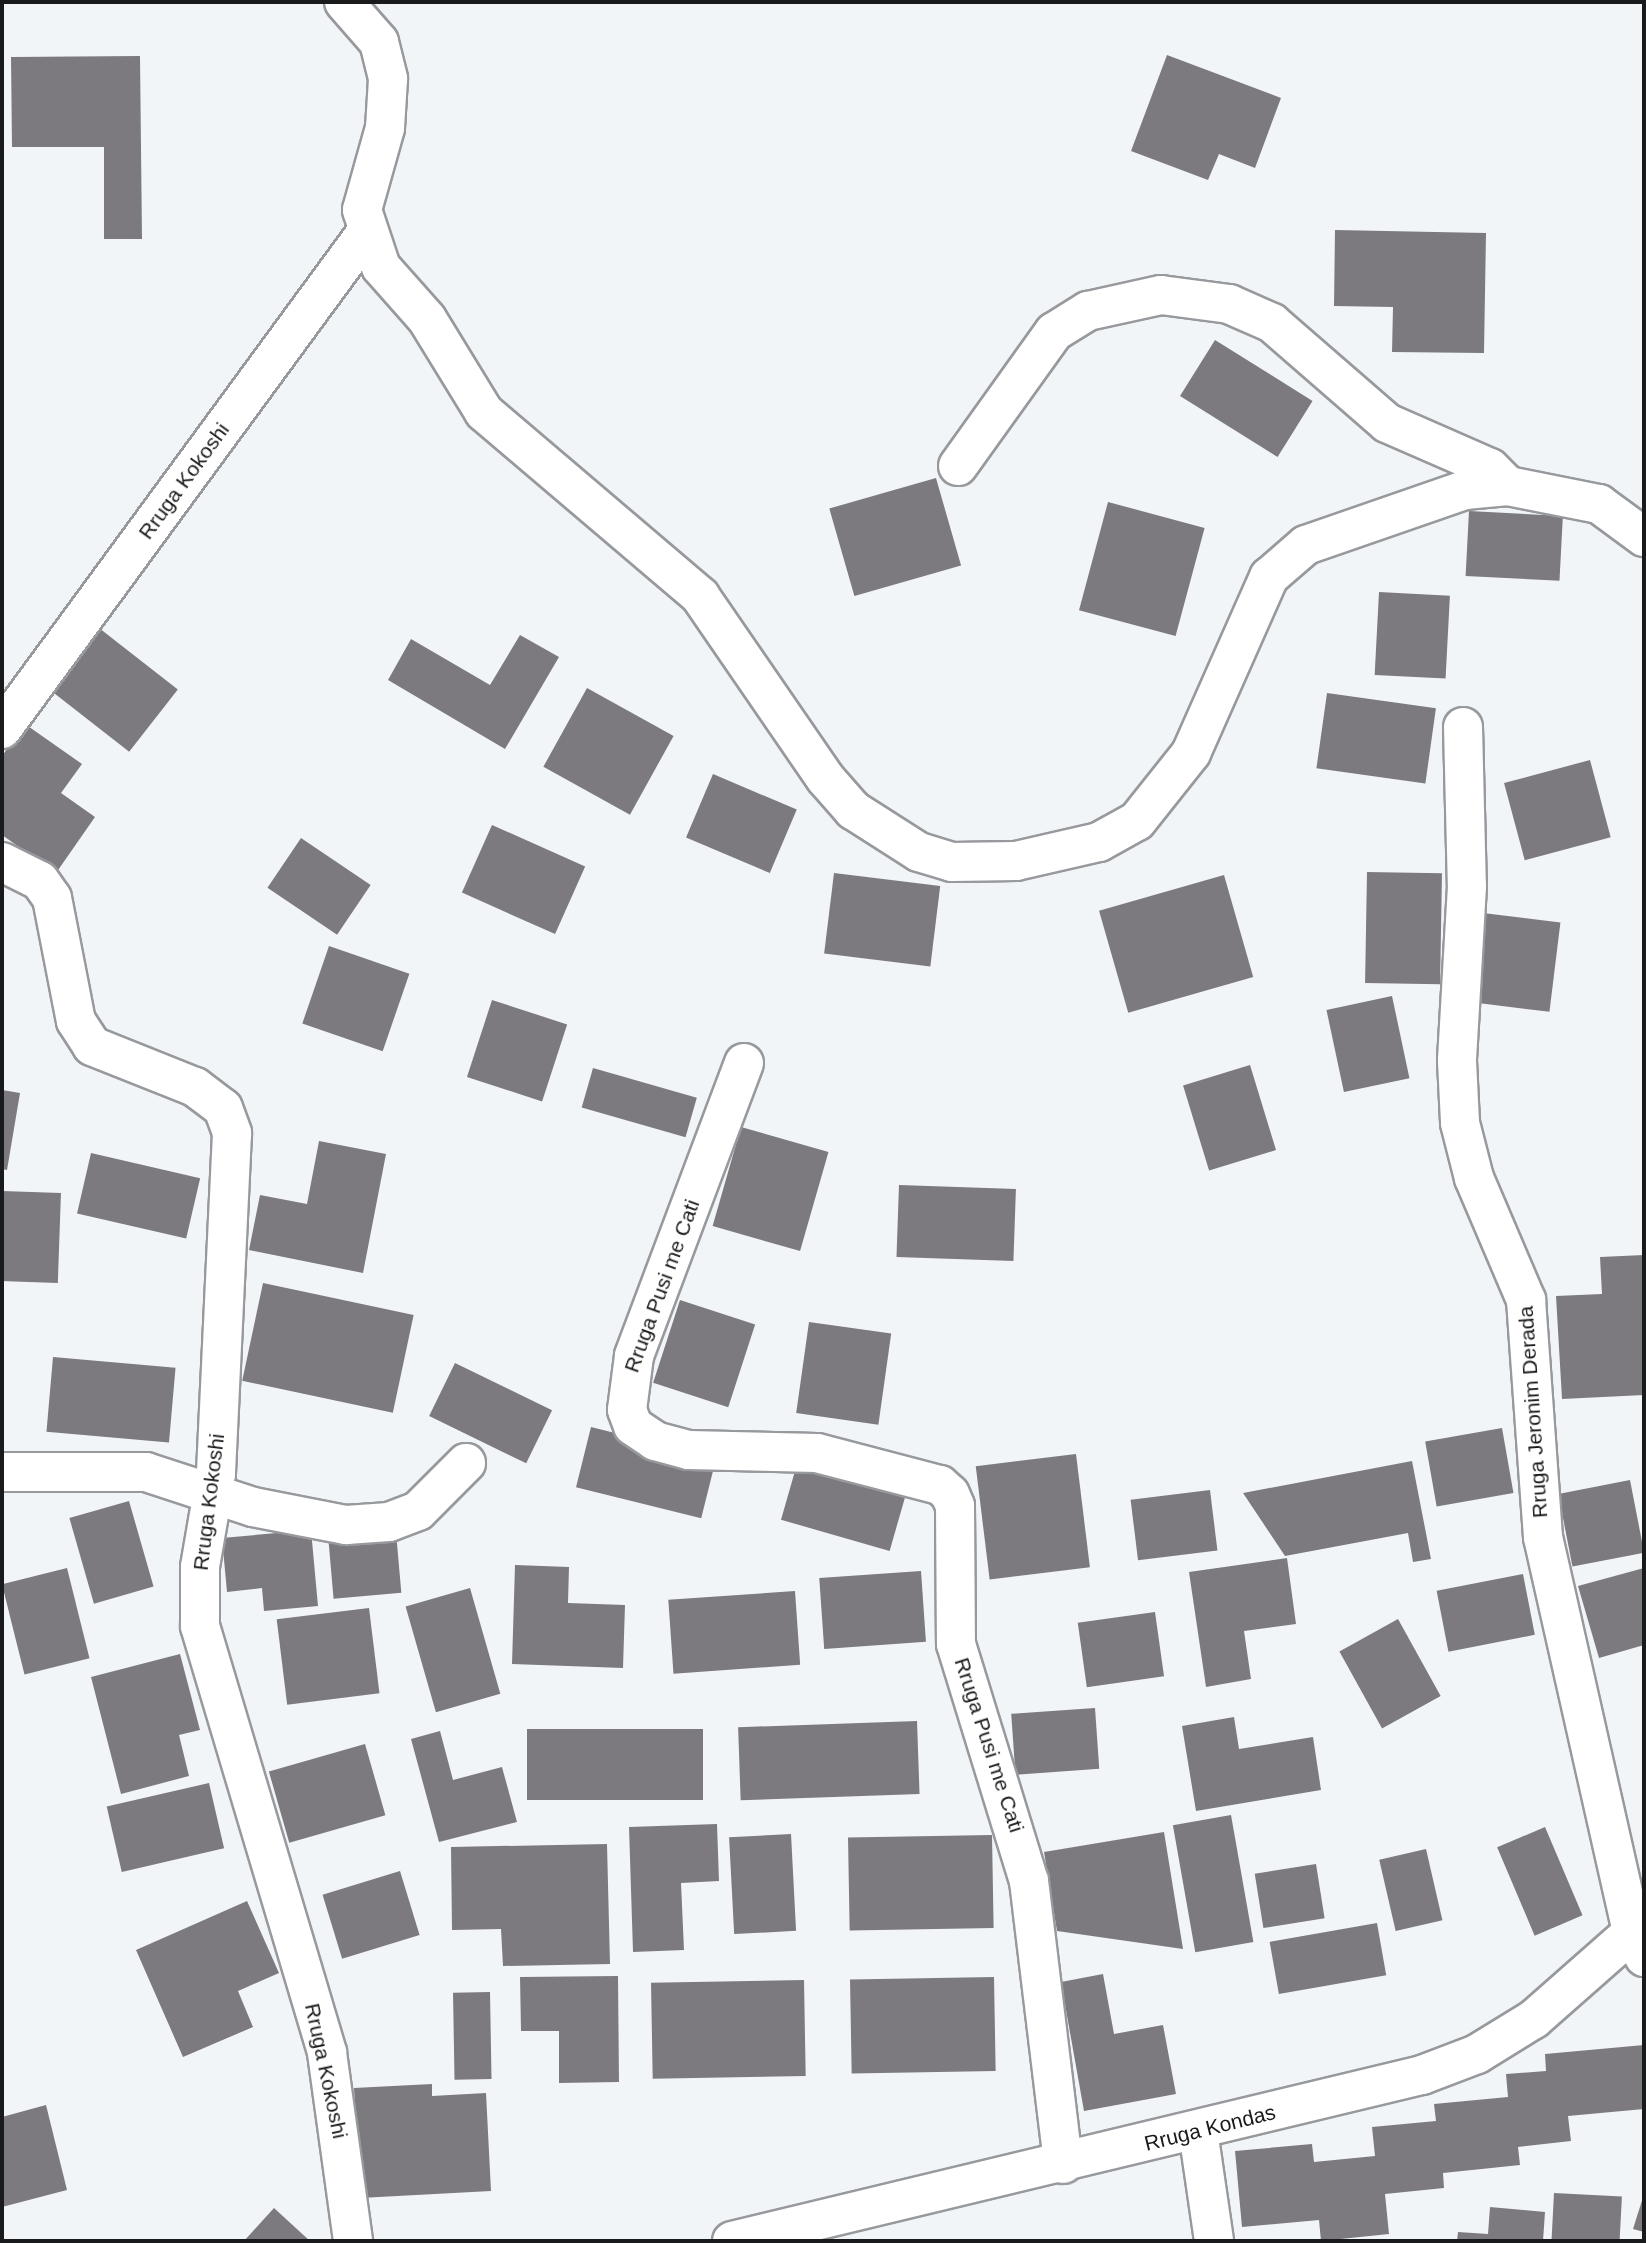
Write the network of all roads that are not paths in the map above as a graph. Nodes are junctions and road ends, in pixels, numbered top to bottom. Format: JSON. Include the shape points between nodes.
{"nodes":[{"id":1,"x":344,"y":2,"type":"edge"},
{"id":2,"x":366,"y":233,"type":"junction"},
{"id":3,"x":958,"y":466,"type":"dead end"},
{"id":4,"x":1508,"y":486,"type":"junction"},
{"id":5,"x":1644,"y":537,"type":"edge"},
{"id":6,"x":1463,"y":727,"type":"dead end"},
{"id":7,"x":2,"y":729,"type":"edge"},
{"id":8,"x":2,"y":862,"type":"edge"},
{"id":9,"x":744,"y":1063,"type":"dead end"},
{"id":10,"x":466,"y":1463,"type":"dead end"},
{"id":11,"x":2,"y":1472,"type":"edge"},
{"id":12,"x":213,"y":1492,"type":"junction"},
{"id":13,"x":1640,"y":1937,"type":"edge"},
{"id":14,"x":1198,"y":2132,"type":"junction"},
{"id":15,"x":1063,"y":2164,"type":"junction"},
{"id":16,"x":353,"y":2241,"type":"edge"},
{"id":17,"x":732,"y":2241,"type":"edge"},
{"id":18,"x":1214,"y":2241,"type":"edge"}],
"edges":[{"from":1,"to":2,"type":"street","via":[[379,42],[388,79],[385,128],[362,210]]},
{"from":2,"to":4,"type":"street","via":[[382,267],[427,319],[484,412],[700,596],[853,810],[919,852],[951,862],[986,865],[1065,852],[1138,821],[1191,753],[1269,577],[1283,561],[1306,545],[1445,496]]},
{"from":2,"to":7,"type":"street","name":"Rruga Kokoshi"},
{"from":3,"to":4,"type":"street","via":[[1054,332],[1088,311],[1161,295],[1229,304],[1272,323],[1377,415],[1415,439],[1490,468]]},
{"from":4,"to":5,"type":"street","via":[[1599,504]]},
{"from":6,"to":13,"type":"street","name":"Rruga Jeronim Derada","via":[[1467,886],[1457,1061],[1460,1123],[1474,1178],[1526,1300],[1543,1537]]},
{"from":8,"to":12,"type":"street","name":"Rruga Kokoshi","via":[[40,881],[52,898],[76,1021],[92,1046],[195,1087],[223,1108],[232,1133]]},
{"from":9,"to":15,"type":"street","name":"Rruga Pusi me Cati","via":[[634,1356],[627,1410],[633,1426],[654,1441],[689,1450],[817,1453],[940,1485],[950,1494],[956,1644],[1029,1881]]},
{"from":10,"to":12,"type":"street","via":[[418,1511],[389,1522],[296,1517]]},
{"from":11,"to":12,"type":"street","via":[[146,1472]]},
{"from":12,"to":16,"type":"street","name":"Rruga Kokoshi","via":[[200,1567],[200,1626],[327,2053]]},
{"from":13,"to":14,"type":"street","name":"Rruga Kondas","via":[[1534,2019],[1477,2054],[1422,2075]]},
{"from":14,"to":15,"type":"street","name":"Rruga Kondas"},
{"from":14,"to":18,"type":"street"},
{"from":15,"to":17,"type":"street","name":"Rruga Kondas"}]}
